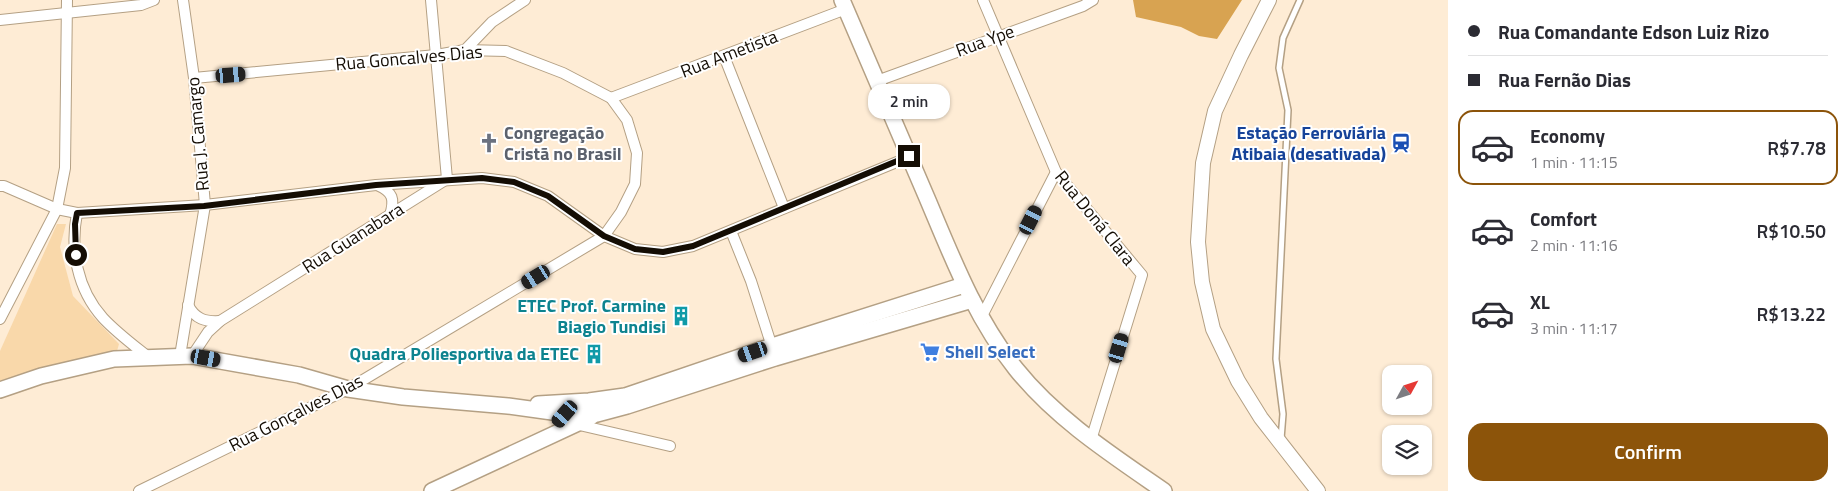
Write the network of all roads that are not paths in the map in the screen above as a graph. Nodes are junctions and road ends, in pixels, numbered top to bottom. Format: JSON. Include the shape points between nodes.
{"nodes":[{"id":1,"x":67,"y":0,"type":"edge"},
{"id":2,"x":154,"y":0,"type":"edge"},
{"id":3,"x":183,"y":0,"type":"edge"},
{"id":4,"x":431,"y":0,"type":"edge"},
{"id":5,"x":525,"y":0,"type":"edge"},
{"id":6,"x":983,"y":0,"type":"edge"},
{"id":7,"x":1093,"y":0,"type":"edge"},
{"id":8,"x":1269,"y":0,"type":"edge"},
{"id":9,"x":1300,"y":0,"type":"edge"},
{"id":10,"x":844,"y":5,"type":"edge"},
{"id":11,"x":67,"y":13,"type":"junction"},
{"id":12,"x":0,"y":20,"type":"edge"},
{"id":13,"x":999,"y":36,"type":"junction"},
{"id":14,"x":465,"y":50,"type":"junction"},
{"id":15,"x":436,"y":55,"type":"junction"},
{"id":16,"x":724,"y":56,"type":"junction"},
{"id":17,"x":194,"y":78,"type":"junction"},
{"id":18,"x":877,"y":80,"type":"junction"},
{"id":19,"x":612,"y":98,"type":"junction"},
{"id":20,"x":909,"y":156,"type":"junction"},
{"id":21,"x":1056,"y":172,"type":"junction"},
{"id":22,"x":447,"y":179,"type":"junction"},
{"id":23,"x":376,"y":185,"type":"junction"},
{"id":24,"x":0,"y":186,"type":"edge"},
{"id":25,"x":204,"y":206,"type":"junction"},
{"id":26,"x":784,"y":208,"type":"junction"},
{"id":27,"x":57,"y":209,"type":"junction"},
{"id":28,"x":77,"y":213,"type":"junction"},
{"id":29,"x":390,"y":215,"type":"junction"},
{"id":30,"x":731,"y":231,"type":"junction"},
{"id":31,"x":604,"y":236,"type":"junction"},
{"id":32,"x":964,"y":285,"type":"junction"},
{"id":33,"x":972,"y":300,"type":"junction"},
{"id":34,"x":188,"y":305,"type":"junction"},
{"id":35,"x":982,"y":316,"type":"junction"},
{"id":36,"x":0,"y":319,"type":"edge"},
{"id":37,"x":220,"y":321,"type":"junction"},
{"id":38,"x":773,"y":352,"type":"junction"},
{"id":39,"x":147,"y":356,"type":"junction"},
{"id":40,"x":186,"y":356,"type":"junction"},
{"id":41,"x":348,"y":389,"type":"junction"},
{"id":42,"x":0,"y":390,"type":"edge"},
{"id":43,"x":508,"y":406,"type":"junction"},
{"id":44,"x":593,"y":407,"type":"junction"},
{"id":45,"x":530,"y":409,"type":"junction"},
{"id":46,"x":570,"y":419,"type":"junction"},
{"id":47,"x":540,"y":439,"type":"junction"},
{"id":48,"x":1091,"y":440,"type":"junction"},
{"id":49,"x":1281,"y":444,"type":"junction"},
{"id":50,"x":670,"y":446,"type":"dead end"},
{"id":51,"x":164,"y":479,"type":"junction"},
{"id":52,"x":139,"y":491,"type":"edge"},
{"id":53,"x":160,"y":491,"type":"edge"},
{"id":54,"x":432,"y":491,"type":"edge"},
{"id":55,"x":1164,"y":491,"type":"edge"},
{"id":56,"x":1318,"y":491,"type":"edge"}],
"edges":[{"from":1,"to":11,"type":"street"},
{"from":2,"to":11,"type":"street","via":[[141,5]]},
{"from":3,"to":17,"type":"street","name":"Rua J. Camargo"},
{"from":4,"to":15,"type":"street"},
{"from":5,"to":14,"type":"street","via":[[492,22]]},
{"from":6,"to":13,"type":"street","name":"Rua Doná Clara"},
{"from":7,"to":13,"type":"street","name":"Rua Ype"},
{"from":8,"to":49,"type":"street","via":[[1215,112],[1203,163],[1198,242],[1202,282],[1213,329],[1238,381]]},
{"from":9,"to":49,"type":"lane","via":[[1283,38],[1279,68],[1288,110],[1276,359],[1283,414]]},
{"from":10,"to":16,"type":"street","name":"Rua Ametista"},
{"from":10,"to":18,"type":"main road"},
{"from":11,"to":12,"type":"street"},
{"from":11,"to":27,"type":"street","via":[[65,168]]},
{"from":13,"to":18,"type":"street","name":"Rua Ype"},
{"from":13,"to":21,"type":"street","name":"Rua Doná Clara"},
{"from":14,"to":15,"type":"street","name":"Rua Goncalves Dias"},
{"from":14,"to":19,"type":"street","name":"Rua Goncalves Dias","via":[[506,51],[563,73]]},
{"from":15,"to":17,"type":"street","name":"Rua Goncalves Dias"},
{"from":15,"to":22,"type":"street"},
{"from":16,"to":19,"type":"street","name":"Rua Ametista"},
{"from":16,"to":26,"type":"street"},
{"from":17,"to":25,"type":"street","name":"Rua J. Camargo"},
{"from":18,"to":20,"type":"main road"},
{"from":19,"to":31,"type":"street","name":"Rua Goncalves Dias","via":[[627,120],[637,152],[635,184],[622,212]]},
{"from":20,"to":26,"type":"street"},
{"from":20,"to":32,"type":"main road"},
{"from":21,"to":35,"type":"street"},
{"from":21,"to":48,"type":"street","name":"Rua Doná Clara","via":[[1142,275]]},
{"from":22,"to":23,"type":"street"},
{"from":22,"to":29,"type":"street","name":"Rua Guanabara"},
{"from":22,"to":31,"type":"street","via":[[482,178],[514,182],[548,196]]},
{"from":23,"to":25,"type":"street"},
{"from":23,"to":29,"type":"street","via":[[392,196]]},
{"from":24,"to":27,"type":"street"},
{"from":25,"to":28,"type":"street"},
{"from":25,"to":34,"type":"street","name":"Rua J. Camargo"},
{"from":26,"to":30,"type":"street"},
{"from":27,"to":28,"type":"street"},
{"from":27,"to":36,"type":"street"},
{"from":28,"to":39,"type":"street","via":[[75,245],[81,285],[102,317]]},
{"from":29,"to":37,"type":"street","name":"Rua Guanabara"},
{"from":30,"to":31,"type":"street","via":[[693,246],[663,252],[635,249]]},
{"from":30,"to":38,"type":"street"},
{"from":31,"to":41,"type":"street","name":"Rua Gonçalves Dias"},
{"from":32,"to":33,"type":"main road"},
{"from":32,"to":38,"type":"main road"},
{"from":33,"to":35,"type":"main road"},
{"from":33,"to":38,"type":"main road"},
{"from":34,"to":37,"type":"street","via":[[201,319]]},
{"from":34,"to":40,"type":"street","name":"Rua J. Camargo"},
{"from":35,"to":48,"type":"main road","via":[[1016,370]]},
{"from":37,"to":40,"type":"street","name":"Rua Guanabara"},
{"from":38,"to":44,"type":"main road"},
{"from":39,"to":40,"type":"main road"},
{"from":39,"to":42,"type":"main road","via":[[114,359],[40,376]]},
{"from":40,"to":41,"type":"main road","via":[[300,375]]},
{"from":41,"to":43,"type":"main road"},
{"from":41,"to":51,"type":"street","name":"Rua Gonçalves Dias"},
{"from":43,"to":44,"type":"main road"},
{"from":43,"to":45,"type":"main road"},
{"from":44,"to":46,"type":"main road","via":[[582,416]]},
{"from":45,"to":46,"type":"main road"},
{"from":45,"to":47,"type":"main road","via":[[544,423]]},
{"from":46,"to":47,"type":"main road"},
{"from":46,"to":50,"type":"street"},
{"from":47,"to":54,"type":"main road"},
{"from":48,"to":55,"type":"main road"},
{"from":49,"to":56,"type":"street"},
{"from":51,"to":52,"type":"street","name":"Rua Gonçalves Dias"},
{"from":51,"to":53,"type":"street"}]}
